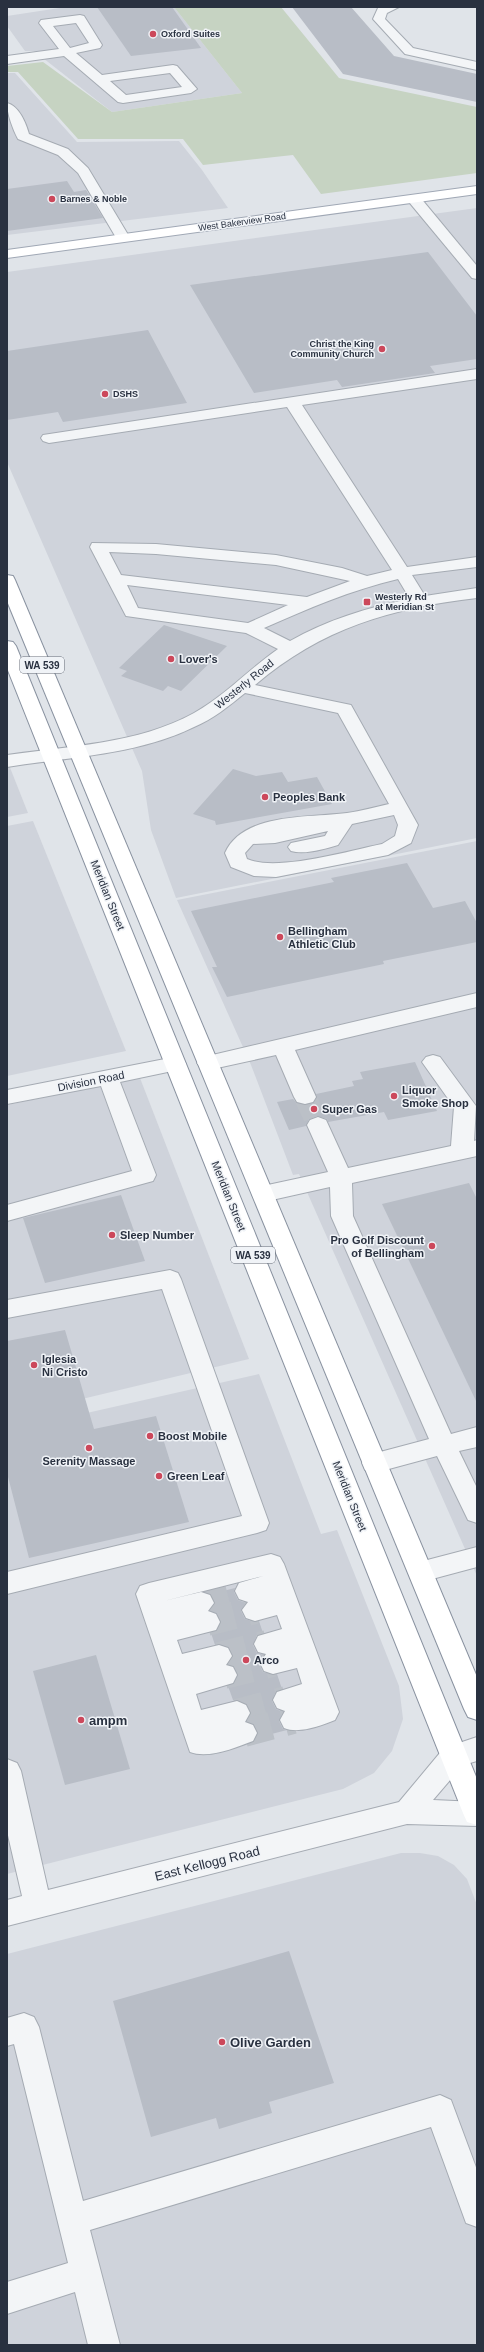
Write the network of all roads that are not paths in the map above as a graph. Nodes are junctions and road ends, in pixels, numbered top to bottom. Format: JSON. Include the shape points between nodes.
{"nodes":[{"id":1,"x":393,"y":7,"type":"edge"},
{"id":2,"x":7,"y":60,"type":"edge"},
{"id":3,"x":477,"y":66,"type":"edge"},
{"id":4,"x":100,"y":79,"type":"junction"},
{"id":5,"x":7,"y":107,"type":"edge"},
{"id":6,"x":477,"y":190,"type":"edge"},
{"id":7,"x":414,"y":199,"type":"junction"},
{"id":8,"x":123,"y":238,"type":"junction"},
{"id":9,"x":7,"y":254,"type":"edge"},
{"id":10,"x":477,"y":275,"type":"edge"},
{"id":11,"x":477,"y":374,"type":"edge"},
{"id":12,"x":292,"y":402,"type":"junction"},
{"id":13,"x":49,"y":438,"type":"dead end"},
{"id":14,"x":477,"y":562,"type":"edge"},
{"id":15,"x":401,"y":573,"type":"junction"},
{"id":16,"x":115,"y":579,"type":"junction"},
{"id":17,"x":7,"y":580,"type":"edge"},
{"id":18,"x":366,"y":581,"type":"junction"},
{"id":19,"x":477,"y":592,"type":"edge"},
{"id":20,"x":308,"y":602,"type":"junction"},
{"id":21,"x":421,"y":602,"type":"junction"},
{"id":22,"x":7,"y":613,"type":"edge"},
{"id":23,"x":250,"y":628,"type":"junction"},
{"id":24,"x":32,"y":639,"type":"junction"},
{"id":25,"x":7,"y":646,"type":"edge"},
{"id":26,"x":290,"y":648,"type":"junction"},
{"id":27,"x":240,"y":687,"type":"junction"},
{"id":28,"x":78,"y":750,"type":"junction"},
{"id":29,"x":51,"y":754,"type":"junction"},
{"id":30,"x":7,"y":761,"type":"edge"},
{"id":31,"x":400,"y":808,"type":"junction"},
{"id":32,"x":346,"y":819,"type":"junction"},
{"id":33,"x":250,"y":838,"type":"junction"},
{"id":34,"x":114,"y":911,"type":"junction"},
{"id":35,"x":477,"y":1000,"type":"edge"},
{"id":36,"x":283,"y":1047,"type":"junction"},
{"id":37,"x":433,"y":1062,"type":"dead end"},
{"id":38,"x":208,"y":1063,"type":"junction"},
{"id":39,"x":175,"y":1064,"type":"junction"},
{"id":40,"x":108,"y":1077,"type":"junction"},
{"id":41,"x":7,"y":1097,"type":"edge"},
{"id":42,"x":305,"y":1097,"type":"tunnel mouth"},
{"id":43,"x":318,"y":1125,"type":"tunnel mouth"},
{"id":44,"x":469,"y":1149,"type":"edge"},
{"id":45,"x":341,"y":1176,"type":"junction"},
{"id":46,"x":263,"y":1194,"type":"junction"},
{"id":47,"x":7,"y":1213,"type":"edge"},
{"id":48,"x":7,"y":1310,"type":"edge"},
{"id":49,"x":477,"y":1437,"type":"edge"},
{"id":50,"x":444,"y":1445,"type":"junction"},
{"id":51,"x":374,"y":1463,"type":"junction"},
{"id":52,"x":477,"y":1513,"type":"edge"},
{"id":53,"x":477,"y":1556,"type":"edge"},
{"id":54,"x":420,"y":1571,"type":"junction"},
{"id":55,"x":7,"y":1583,"type":"edge"},
{"id":56,"x":282,"y":1593,"type":"junction"},
{"id":57,"x":252,"y":1600,"type":"tunnel mouth"},
{"id":58,"x":204,"y":1612,"type":"tunnel mouth"},
{"id":59,"x":159,"y":1623,"type":"junction"},
{"id":60,"x":302,"y":1646,"type":"junction"},
{"id":61,"x":270,"y":1653,"type":"tunnel mouth"},
{"id":62,"x":221,"y":1666,"type":"tunnel mouth"},
{"id":63,"x":176,"y":1677,"type":"junction"},
{"id":64,"x":477,"y":1709,"type":"edge"},
{"id":65,"x":290,"y":1710,"type":"tunnel mouth"},
{"id":66,"x":240,"y":1723,"type":"tunnel mouth"},
{"id":67,"x":466,"y":1753,"type":"edge"},
{"id":68,"x":7,"y":1774,"type":"edge"},
{"id":69,"x":407,"y":1812,"type":"junction"},
{"id":70,"x":477,"y":1814,"type":"edge"},
{"id":71,"x":38,"y":1905,"type":"junction"},
{"id":72,"x":7,"y":1913,"type":"edge"},
{"id":73,"x":7,"y":2032,"type":"edge"},
{"id":74,"x":477,"y":2212,"type":"edge"},
{"id":75,"x":72,"y":2220,"type":"junction"},
{"id":76,"x":85,"y":2273,"type":"junction"},
{"id":77,"x":7,"y":2298,"type":"edge"},
{"id":78,"x":104,"y":2345,"type":"edge"}],
"edges":[{"from":1,"to":3,"type":"street","via":[[382,11],[379,19],[409,51]]},
{"from":2,"to":4,"type":"street","via":[[67,52]]},
{"from":4,"to":4,"type":"street","via":[[124,99],[191,89],[173,69]]},
{"from":5,"to":8,"type":"street","via":[[24,136],[63,152],[86,174]]},
{"from":6,"to":7,"type":"main road","name":"West Bakerview Road"},
{"from":7,"to":8,"type":"main road","name":"West Bakerview Road"},
{"from":7,"to":10,"type":"street"},
{"from":8,"to":9,"type":"main road","name":"West Bakerview Road"},
{"from":11,"to":12,"type":"street"},
{"from":12,"to":13,"type":"street"},
{"from":12,"to":15,"type":"street"},
{"from":14,"to":15,"type":"street"},
{"from":15,"to":18,"type":"street"},
{"from":15,"to":21,"type":"street"},
{"from":16,"to":18,"type":"street","via":[[98,547],[156,549],[276,560]]},
{"from":16,"to":20,"type":"street"},
{"from":16,"to":23,"type":"street","via":[[132,612]]},
{"from":17,"to":24,"type":"main road","number":"WA 539"},
{"from":18,"to":20,"type":"street"},
{"from":19,"to":21,"type":"street","name":"Westerly Road"},
{"from":20,"to":23,"type":"street"},
{"from":21,"to":26,"type":"street","name":"Westerly Road","via":[[344,624]]},
{"from":22,"to":24,"type":"main road"},
{"from":23,"to":26,"type":"street"},
{"from":24,"to":28,"type":"main road","number":"WA 539"},
{"from":25,"to":29,"type":"main road","name":"Meridian Street","number":"WA 539"},
{"from":26,"to":27,"type":"street","name":"Westerly Road"},
{"from":27,"to":28,"type":"street","name":"Westerly Road","via":[[206,714],[166,732]]},
{"from":27,"to":31,"type":"street","via":[[346,709]]},
{"from":28,"to":29,"type":"street","name":"Westerly Road"},
{"from":28,"to":38,"type":"main road","number":"WA 539"},
{"from":29,"to":30,"type":"street","name":"Westerly Road"},
{"from":29,"to":34,"type":"main road","name":"Meridian Street","number":"WA 539"},
{"from":31,"to":32,"type":"street"},
{"from":31,"to":33,"type":"street","via":[[408,825],[404,839],[388,849],[276,871],[254,870],[238,863],[235,853],[238,846]]},
{"from":32,"to":33,"type":"street","via":[[331,841],[299,848]]},
{"from":32,"to":33,"type":"street","via":[[314,812],[252,824]]},
{"from":34,"to":38,"type":"main road","via":[[140,939],[183,1045]]},
{"from":34,"to":39,"type":"main road","name":"Meridian Street","number":"WA 539"},
{"from":35,"to":36,"type":"street","via":[[400,1016]]},
{"from":36,"to":38,"type":"street"},
{"from":36,"to":42,"type":"street"},
{"from":37,"to":44,"type":"street","via":[[464,1106]]},
{"from":38,"to":46,"type":"main road","number":"WA 539"},
{"from":39,"to":40,"type":"street","name":"Division Road"},
{"from":39,"to":67,"type":"main road","name":"Meridian Street","number":"WA 539"},
{"from":40,"to":41,"type":"street","name":"Division Road"},
{"from":40,"to":47,"type":"street","via":[[145,1175]]},
{"from":43,"to":45,"type":"street"},
{"from":44,"to":45,"type":"street"},
{"from":45,"to":46,"type":"street"},
{"from":45,"to":50,"type":"street","via":[[342,1216]]},
{"from":46,"to":51,"type":"main road","number":"WA 539"},
{"from":48,"to":55,"type":"street","via":[[170,1279],[257,1522]]},
{"from":49,"to":50,"type":"street"},
{"from":50,"to":51,"type":"street"},
{"from":50,"to":52,"type":"street"},
{"from":51,"to":54,"type":"main road","number":"WA 539"},
{"from":53,"to":54,"type":"street"},
{"from":54,"to":64,"type":"main road","number":"WA 539"},
{"from":56,"to":57,"type":"street"},
{"from":56,"to":59,"type":"street","via":[[271,1564],[149,1594]]},
{"from":56,"to":60,"type":"street"},
{"from":58,"to":59,"type":"street"},
{"from":59,"to":63,"type":"street"},
{"from":60,"to":61,"type":"street"},
{"from":60,"to":65,"type":"street","via":[[318,1692]]},
{"from":62,"to":63,"type":"street"},
{"from":63,"to":66,"type":"street","via":[[192,1724]]},
{"from":67,"to":69,"type":"street"},
{"from":67,"to":70,"type":"main road","name":"Meridian Street","number":"WA 539"},
{"from":68,"to":71,"type":"street"},
{"from":69,"to":70,"type":"street","name":"East Kellogg Road"},
{"from":69,"to":71,"type":"street","name":"East Kellogg Road"},
{"from":71,"to":72,"type":"street","name":"East Kellogg Road"},
{"from":73,"to":75,"type":"street","via":[[24,2027]]},
{"from":74,"to":75,"type":"street","via":[[440,2110]]},
{"from":75,"to":76,"type":"street"},
{"from":76,"to":77,"type":"street"},
{"from":76,"to":78,"type":"street"}]}
